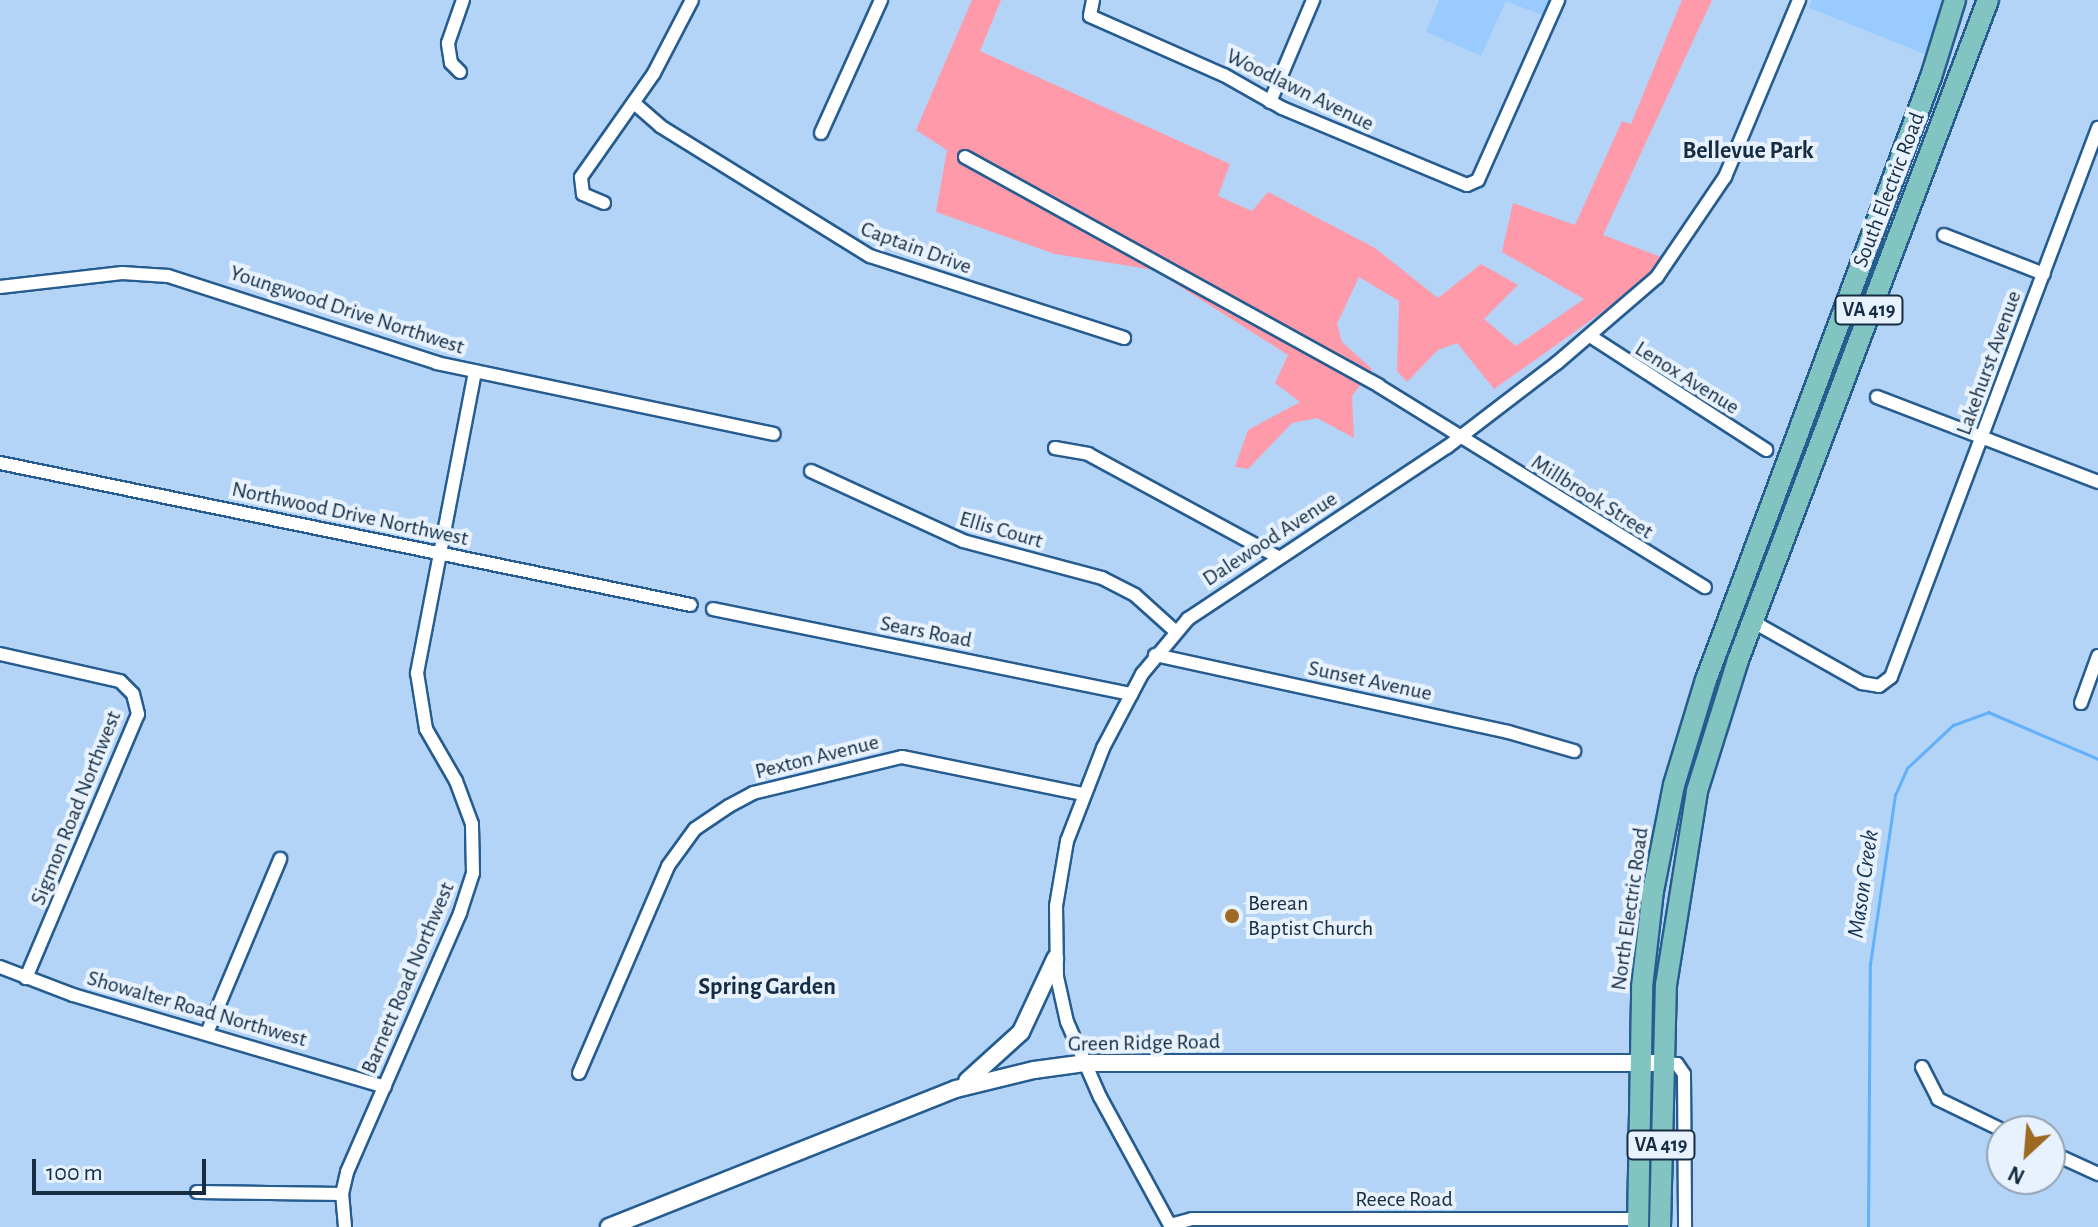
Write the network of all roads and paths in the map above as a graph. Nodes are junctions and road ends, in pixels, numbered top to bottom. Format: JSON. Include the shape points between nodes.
{"nodes":[{"id":1,"x":463,"y":0,"type":"edge"},
{"id":2,"x":692,"y":0,"type":"edge"},
{"id":3,"x":881,"y":0,"type":"edge"},
{"id":4,"x":1313,"y":0,"type":"edge"},
{"id":5,"x":1558,"y":0,"type":"edge"},
{"id":6,"x":1799,"y":0,"type":"edge"},
{"id":7,"x":1955,"y":0,"type":"edge"},
{"id":8,"x":1988,"y":0,"type":"edge"},
{"id":9,"x":1091,"y":4,"type":"edge"},
{"id":10,"x":460,"y":72,"type":"dead end"},
{"id":11,"x":1270,"y":102,"type":"junction"},
{"id":12,"x":634,"y":103,"type":"junction"},
{"id":13,"x":2098,"y":128,"type":"edge"},
{"id":14,"x":821,"y":133,"type":"dead end"},
{"id":15,"x":965,"y":157,"type":"dead end"},
{"id":16,"x":604,"y":203,"type":"dead end"},
{"id":17,"x":1944,"y":235,"type":"dead end"},
{"id":18,"x":2044,"y":274,"type":"junction"},
{"id":19,"x":0,"y":287,"type":"edge"},
{"id":20,"x":1590,"y":336,"type":"junction"},
{"id":21,"x":1124,"y":338,"type":"dead end"},
{"id":22,"x":475,"y":372,"type":"junction"},
{"id":23,"x":1877,"y":397,"type":"dead end"},
{"id":24,"x":774,"y":434,"type":"dead end"},
{"id":25,"x":1983,"y":434,"type":"junction"},
{"id":26,"x":1460,"y":437,"type":"junction"},
{"id":27,"x":1055,"y":448,"type":"dead end"},
{"id":28,"x":1766,"y":450,"type":"dead end"},
{"id":29,"x":0,"y":463,"type":"edge"},
{"id":30,"x":811,"y":471,"type":"dead end"},
{"id":31,"x":2098,"y":482,"type":"edge"},
{"id":32,"x":438,"y":552,"type":"junction"},
{"id":33,"x":1278,"y":557,"type":"junction"},
{"id":34,"x":1705,"y":587,"type":"dead end"},
{"id":35,"x":691,"y":605,"type":"dead end"},
{"id":36,"x":1732,"y":607,"type":"junction"},
{"id":37,"x":713,"y":609,"type":"dead end"},
{"id":38,"x":1752,"y":622,"type":"junction"},
{"id":39,"x":1175,"y":631,"type":"junction"},
{"id":40,"x":0,"y":654,"type":"edge"},
{"id":41,"x":1155,"y":655,"type":"junction"},
{"id":42,"x":2098,"y":656,"type":"edge"},
{"id":43,"x":1131,"y":694,"type":"junction"},
{"id":44,"x":2081,"y":703,"type":"dead end"},
{"id":45,"x":1574,"y":751,"type":"dead end"},
{"id":46,"x":1083,"y":794,"type":"junction"},
{"id":47,"x":280,"y":859,"type":"dead end"},
{"id":48,"x":1055,"y":959,"type":"junction"},
{"id":49,"x":0,"y":967,"type":"edge"},
{"id":50,"x":26,"y":978,"type":"junction"},
{"id":51,"x":207,"y":1033,"type":"junction"},
{"id":52,"x":1085,"y":1063,"type":"junction"},
{"id":53,"x":1639,"y":1063,"type":"junction"},
{"id":54,"x":1662,"y":1063,"type":"junction"},
{"id":55,"x":1922,"y":1067,"type":"dead end"},
{"id":56,"x":579,"y":1073,"type":"dead end"},
{"id":57,"x":385,"y":1087,"type":"junction"},
{"id":58,"x":956,"y":1089,"type":"junction"},
{"id":59,"x":1986,"y":1122,"type":"edge"},
{"id":60,"x":2066,"y":1159,"type":"edge"},
{"id":61,"x":2098,"y":1174,"type":"edge"},
{"id":62,"x":197,"y":1192,"type":"dead end"},
{"id":63,"x":342,"y":1194,"type":"junction"},
{"id":64,"x":1638,"y":1223,"type":"edge"},
{"id":65,"x":1660,"y":1225,"type":"edge"},
{"id":66,"x":1685,"y":1225,"type":"edge"},
{"id":67,"x":1171,"y":1226,"type":"edge"},
{"id":68,"x":345,"y":1227,"type":"edge"},
{"id":69,"x":609,"y":1227,"type":"edge"}],
"edges":[{"from":1,"to":10,"type":"street","via":[[448,43],[451,63]]},
{"from":2,"to":12,"type":"street"},
{"from":3,"to":14,"type":"street"},
{"from":4,"to":11,"type":"street"},
{"from":5,"to":11,"type":"street","name":"Woodlawn Avenue","via":[[1478,180],[1467,185]]},
{"from":6,"to":20,"type":"street","name":"Dalewood Avenue","via":[[1733,159],[1705,212],[1657,277]]},
{"from":7,"to":36,"type":"main road","name":"South Electric Road","number":"VA 419","via":[[1931,77]]},
{"from":8,"to":38,"type":"main road","name":"South Electric Road","number":"VA 419"},
{"from":9,"to":11,"type":"street","name":"Woodlawn Avenue","via":[[1090,16],[1224,75]]},
{"from":12,"to":16,"type":"street","via":[[581,177],[583,194]]},
{"from":12,"to":21,"type":"street","name":"Captain Drive","via":[[686,142],[870,256]]},
{"from":13,"to":18,"type":"street","name":"Lakehurst Avenue"},
{"from":15,"to":26,"type":"street","name":"Millbrook Street","via":[[1379,386]]},
{"from":17,"to":18,"type":"street"},
{"from":18,"to":25,"type":"street","name":"Lakehurst Avenue"},
{"from":19,"to":22,"type":"street","name":"Youngwood Drive Northwest","via":[[122,273],[178,278]]},
{"from":20,"to":26,"type":"street","name":"Dalewood Avenue"},
{"from":20,"to":28,"type":"street","name":"Lenox Avenue"},
{"from":22,"to":24,"type":"street","name":"Youngwood Drive Northwest"},
{"from":22,"to":32,"type":"street","name":"Barnett Road Northwest"},
{"from":23,"to":25,"type":"street"},
{"from":25,"to":31,"type":"street"},
{"from":25,"to":38,"type":"street","name":"Lakehurst Avenue","via":[[1891,677],[1871,687]]},
{"from":26,"to":33,"type":"street","name":"Dalewood Avenue"},
{"from":26,"to":34,"type":"street","name":"Millbrook Street"},
{"from":27,"to":33,"type":"street","via":[[1088,454]]},
{"from":29,"to":32,"type":"street","name":"Northwood Drive Northwest"},
{"from":30,"to":39,"type":"street","name":"Ellis Court","via":[[963,541],[1102,578],[1135,595]]},
{"from":32,"to":35,"type":"street","name":"Northwood Drive Northwest"},
{"from":32,"to":57,"type":"street","name":"Barnett Road Northwest","via":[[418,650],[418,697],[426,729],[466,802],[474,840],[473,873]]},
{"from":33,"to":39,"type":"street","name":"Dalewood Avenue"},
{"from":36,"to":38,"type":"street"},
{"from":36,"to":53,"type":"main road","name":"North Electric Road","number":"VA 419","via":[[1686,743],[1665,827],[1647,935]]},
{"from":37,"to":43,"type":"street","name":"Sears Road"},
{"from":38,"to":54,"type":"main road","name":"North Electric Road","number":"VA 419","via":[[1692,813],[1670,941]]},
{"from":39,"to":41,"type":"street","name":"Dalewood Avenue"},
{"from":40,"to":50,"type":"street","name":"Sigmon Road Northwest","via":[[120,681],[133,694],[138,714]]},
{"from":41,"to":43,"type":"street","name":"Dalewood Avenue"},
{"from":41,"to":45,"type":"street","name":"Sunset Avenue"},
{"from":42,"to":44,"type":"street"},
{"from":43,"to":46,"type":"street","name":"Dalewood Avenue"},
{"from":46,"to":48,"type":"street","name":"Dalewood Avenue","via":[[1056,906]]},
{"from":46,"to":56,"type":"street","name":"Pexton Avenue","via":[[902,757],[753,793],[729,806],[695,829],[674,856]]},
{"from":47,"to":51,"type":"street"},
{"from":48,"to":52,"type":"street","name":"Dalewood Avenue","via":[[1067,1022]]},
{"from":48,"to":58,"type":"street","via":[[1021,1032]]},
{"from":49,"to":50,"type":"street","name":"Showalter Road Northwest"},
{"from":50,"to":51,"type":"street","name":"Showalter Road Northwest"},
{"from":51,"to":57,"type":"street","name":"Showalter Road Northwest"},
{"from":52,"to":53,"type":"street","name":"Green Ridge Road"},
{"from":52,"to":58,"type":"street","name":"Green Ridge Road"},
{"from":52,"to":67,"type":"street","name":"Dalewood Avenue"},
{"from":53,"to":54,"type":"street","name":"Green Ridge Road"},
{"from":53,"to":64,"type":"main road","name":"North Electric Road","number":"VA 419"},
{"from":54,"to":65,"type":"main road","name":"North Electric Road","number":"VA 419"},
{"from":54,"to":66,"type":"street","via":[[1677,1064],[1684,1074]]},
{"from":55,"to":59,"type":"street","via":[[1938,1099]]},
{"from":57,"to":63,"type":"street","name":"Barnett Road Northwest"},
{"from":58,"to":69,"type":"street","name":"Green Ridge Road"},
{"from":60,"to":61,"type":"street"},
{"from":62,"to":63,"type":"street"},
{"from":63,"to":68,"type":"street","name":"Barnett Road Northwest"},
{"from":64,"to":67,"type":"street","name":"Reece Road","via":[[1192,1219]]},
{"from":65,"to":66,"type":"street"}]}
